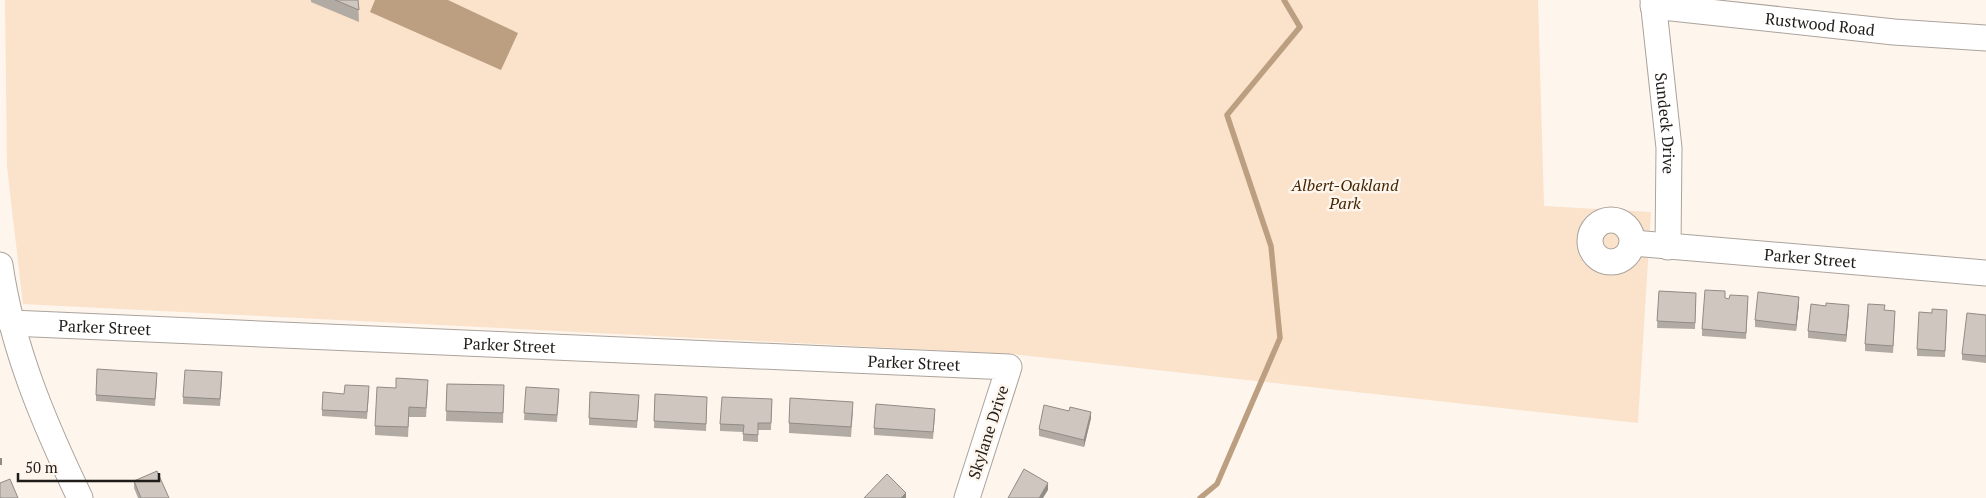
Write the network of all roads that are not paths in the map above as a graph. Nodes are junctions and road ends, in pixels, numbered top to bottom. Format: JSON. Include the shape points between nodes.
{"nodes":[{"id":1,"x":1653,"y":3,"type":"edge"},
{"id":2,"x":1986,"y":38,"type":"edge"},
{"id":3,"x":1633,"y":242,"type":"dead end"},
{"id":4,"x":1668,"y":247,"type":"junction"},
{"id":5,"x":0,"y":265,"type":"edge"},
{"id":6,"x":1986,"y":273,"type":"edge"},
{"id":7,"x":10,"y":323,"type":"junction"},
{"id":8,"x":1009,"y":367,"type":"joint"},
{"id":9,"x":80,"y":498,"type":"edge"},
{"id":10,"x":967,"y":498,"type":"edge"}],
"edges":[{"from":1,"to":2,"type":"street","name":"Rustwood Road","via":[[1894,32]]},
{"from":1,"to":4,"type":"street","name":"Sundeck Drive","via":[[1669,148]]},
{"from":3,"to":4,"type":"street","name":"Parker Street"},
{"from":4,"to":6,"type":"street","name":"Parker Street"},
{"from":5,"to":7,"type":"street"},
{"from":7,"to":8,"type":"street","name":"Parker Street"},
{"from":7,"to":9,"type":"street","via":[[34,396]]},
{"from":8,"to":10,"type":"street","name":"Skylane Drive"}]}
